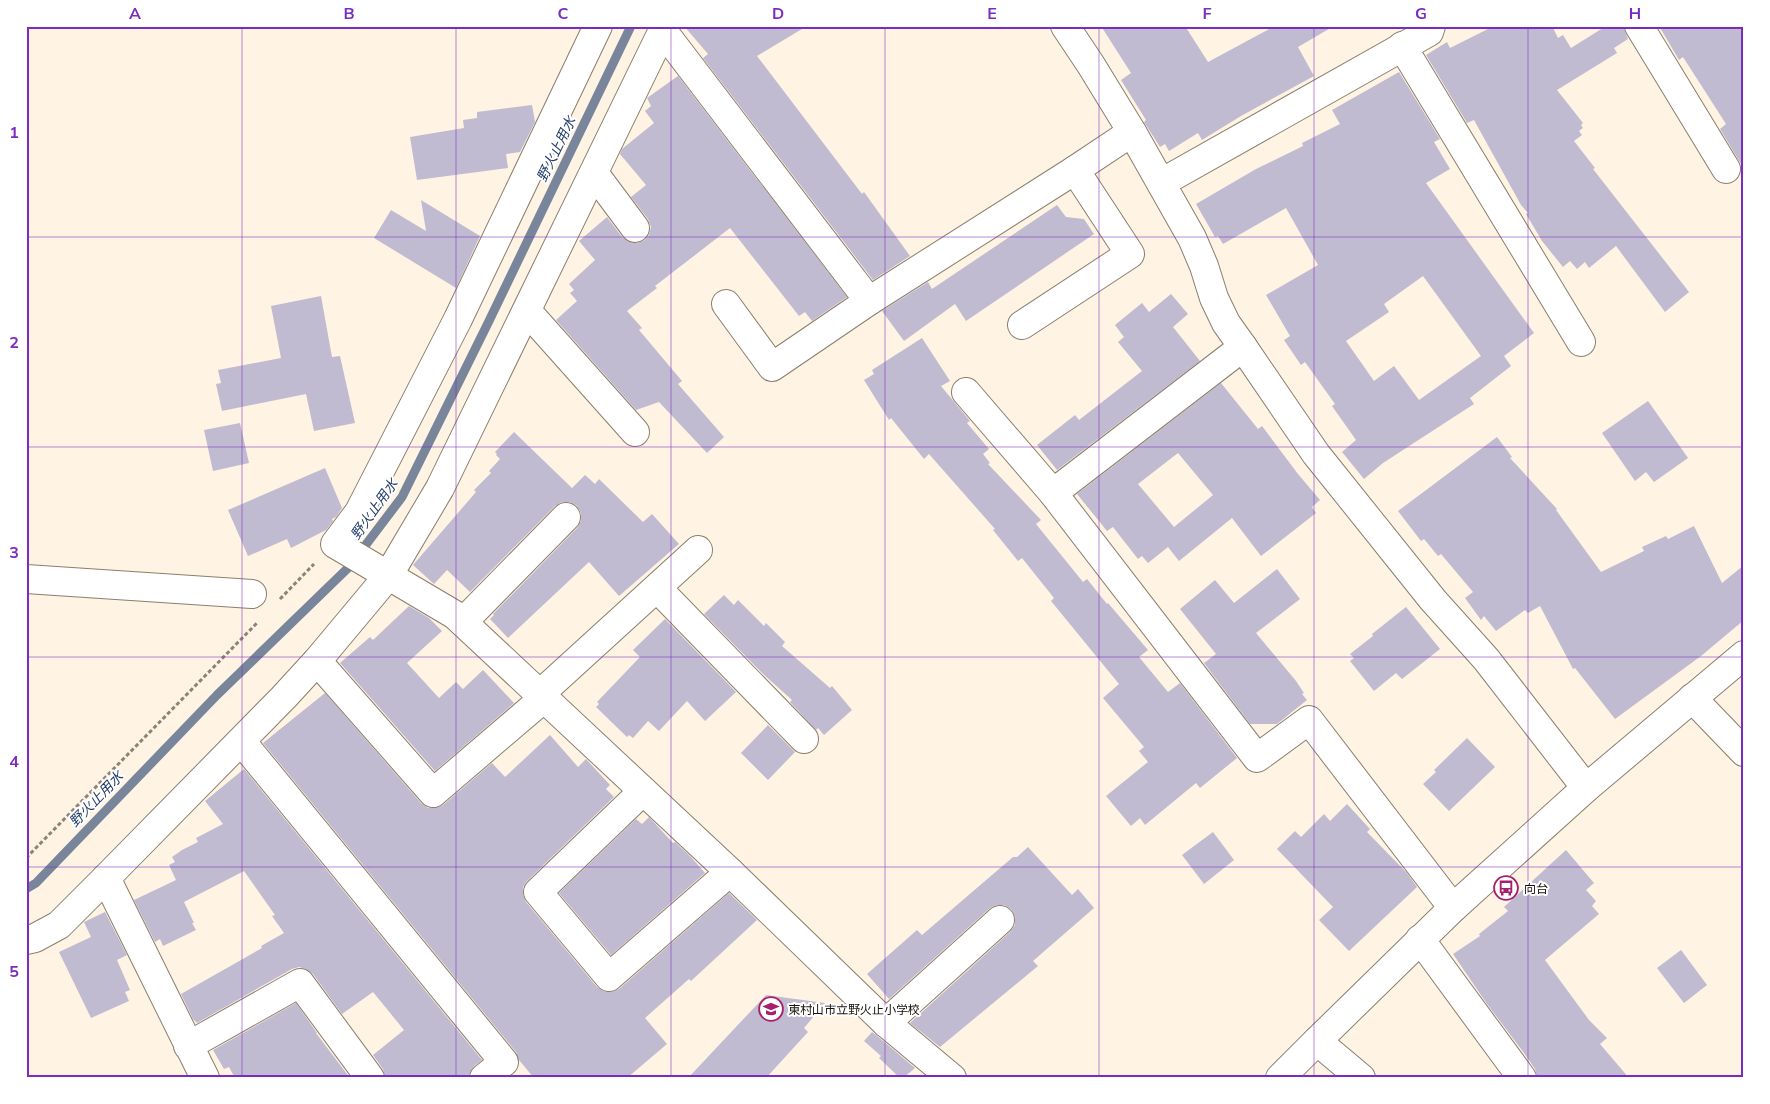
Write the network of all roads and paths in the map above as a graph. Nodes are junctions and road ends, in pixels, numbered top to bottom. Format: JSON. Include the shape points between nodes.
{"nodes":[{"id":1,"x":598,"y":26,"type":"edge"},
{"id":2,"x":1065,"y":26,"type":"edge"},
{"id":3,"x":1639,"y":26,"type":"edge"},
{"id":4,"x":1438,"y":28,"type":"edge"},
{"id":5,"x":664,"y":29,"type":"edge"},
{"id":6,"x":1402,"y":46,"type":"junction"},
{"id":7,"x":1132,"y":132,"type":"junction"},
{"id":8,"x":1726,"y":169,"type":"dead end"},
{"id":9,"x":1075,"y":170,"type":"junction"},
{"id":10,"x":594,"y":173,"type":"junction"},
{"id":11,"x":1161,"y":183,"type":"junction"},
{"id":12,"x":635,"y":228,"type":"dead end"},
{"id":13,"x":869,"y":301,"type":"junction"},
{"id":14,"x":726,"y":304,"type":"dead end"},
{"id":15,"x":527,"y":311,"type":"junction"},
{"id":16,"x":1022,"y":326,"type":"dead end"},
{"id":17,"x":1581,"y":342,"type":"dead end"},
{"id":18,"x":1242,"y":347,"type":"junction"},
{"id":19,"x":966,"y":392,"type":"dead end"},
{"id":20,"x":635,"y":432,"type":"dead end"},
{"id":21,"x":1053,"y":493,"type":"junction"},
{"id":22,"x":566,"y":517,"type":"dead end"},
{"id":23,"x":336,"y":544,"type":"junction"},
{"id":24,"x":698,"y":550,"type":"dead end"},
{"id":25,"x":379,"y":571,"type":"junction"},
{"id":26,"x":26,"y":579,"type":"edge"},
{"id":27,"x":657,"y":588,"type":"junction"},
{"id":28,"x":252,"y":594,"type":"dead end"},
{"id":29,"x":279,"y":600,"type":"dead end"},
{"id":30,"x":258,"y":622,"type":"dead end"},
{"id":31,"x":464,"y":622,"type":"junction"},
{"id":32,"x":1744,"y":655,"type":"edge"},
{"id":33,"x":317,"y":661,"type":"junction"},
{"id":34,"x":542,"y":696,"type":"junction"},
{"id":35,"x":1692,"y":698,"type":"junction"},
{"id":36,"x":804,"y":739,"type":"dead end"},
{"id":37,"x":242,"y":742,"type":"junction"},
{"id":38,"x":1744,"y":752,"type":"edge"},
{"id":39,"x":1586,"y":788,"type":"junction"},
{"id":40,"x":643,"y":791,"type":"junction"},
{"id":41,"x":26,"y":858,"type":"edge"},
{"id":42,"x":730,"y":872,"type":"junction"},
{"id":43,"x":106,"y":878,"type":"junction"},
{"id":44,"x":1452,"y":908,"type":"junction"},
{"id":45,"x":1000,"y":920,"type":"dead end"},
{"id":46,"x":1420,"y":939,"type":"junction"},
{"id":47,"x":26,"y":940,"type":"edge"},
{"id":48,"x":886,"y":1023,"type":"junction"},
{"id":49,"x":1317,"y":1040,"type":"junction"},
{"id":50,"x":188,"y":1046,"type":"junction"},
{"id":51,"x":205,"y":1078,"type":"edge"},
{"id":52,"x":370,"y":1078,"type":"edge"},
{"id":53,"x":484,"y":1078,"type":"edge"},
{"id":54,"x":952,"y":1078,"type":"edge"},
{"id":55,"x":1280,"y":1078,"type":"edge"},
{"id":56,"x":1361,"y":1078,"type":"edge"},
{"id":57,"x":1522,"y":1078,"type":"edge"}],
"edges":[{"from":1,"to":23,"type":"street","via":[[458,319],[359,512]]},
{"from":2,"to":7,"type":"street"},
{"from":3,"to":8,"type":"street"},
{"from":4,"to":6,"type":"street"},
{"from":5,"to":10,"type":"street"},
{"from":5,"to":13,"type":"street"},
{"from":6,"to":11,"type":"street"},
{"from":6,"to":17,"type":"street"},
{"from":7,"to":9,"type":"street"},
{"from":7,"to":11,"type":"street"},
{"from":9,"to":13,"type":"street"},
{"from":9,"to":16,"type":"street","via":[[1130,254]]},
{"from":10,"to":12,"type":"street"},
{"from":10,"to":15,"type":"street"},
{"from":11,"to":18,"type":"street","via":[[1192,238],[1214,298]]},
{"from":13,"to":14,"type":"street","via":[[772,367]]},
{"from":15,"to":20,"type":"street"},
{"from":15,"to":25,"type":"street","via":[[440,488]]},
{"from":18,"to":21,"type":"street"},
{"from":18,"to":39,"type":"street","via":[[1316,454],[1433,600],[1486,659]]},
{"from":19,"to":21,"type":"street"},
{"from":21,"to":44,"type":"street","via":[[1257,758],[1309,720]]},
{"from":22,"to":31,"type":"street"},
{"from":23,"to":25,"type":"street"},
{"from":23,"to":29,"type":"path"},
{"from":24,"to":27,"type":"street"},
{"from":25,"to":31,"type":"street"},
{"from":25,"to":33,"type":"street"},
{"from":26,"to":28,"type":"street"},
{"from":27,"to":34,"type":"street"},
{"from":27,"to":36,"type":"street"},
{"from":30,"to":41,"type":"path"},
{"from":31,"to":34,"type":"street"},
{"from":32,"to":35,"type":"street"},
{"from":33,"to":34,"type":"street","via":[[433,793]]},
{"from":33,"to":37,"type":"street"},
{"from":34,"to":40,"type":"street"},
{"from":35,"to":38,"type":"street"},
{"from":35,"to":39,"type":"street"},
{"from":37,"to":43,"type":"street"},
{"from":37,"to":53,"type":"street","via":[[504,1062]]},
{"from":39,"to":44,"type":"street"},
{"from":40,"to":42,"type":"street"},
{"from":40,"to":42,"type":"street","via":[[538,892],[609,977]]},
{"from":42,"to":48,"type":"street"},
{"from":43,"to":47,"type":"street","via":[[59,925]]},
{"from":43,"to":50,"type":"street"},
{"from":44,"to":46,"type":"street"},
{"from":45,"to":48,"type":"street"},
{"from":46,"to":49,"type":"street"},
{"from":46,"to":57,"type":"street"},
{"from":48,"to":54,"type":"street"},
{"from":49,"to":55,"type":"street"},
{"from":49,"to":56,"type":"street"},
{"from":50,"to":51,"type":"street"},
{"from":50,"to":52,"type":"street","via":[[300,983]]}]}
